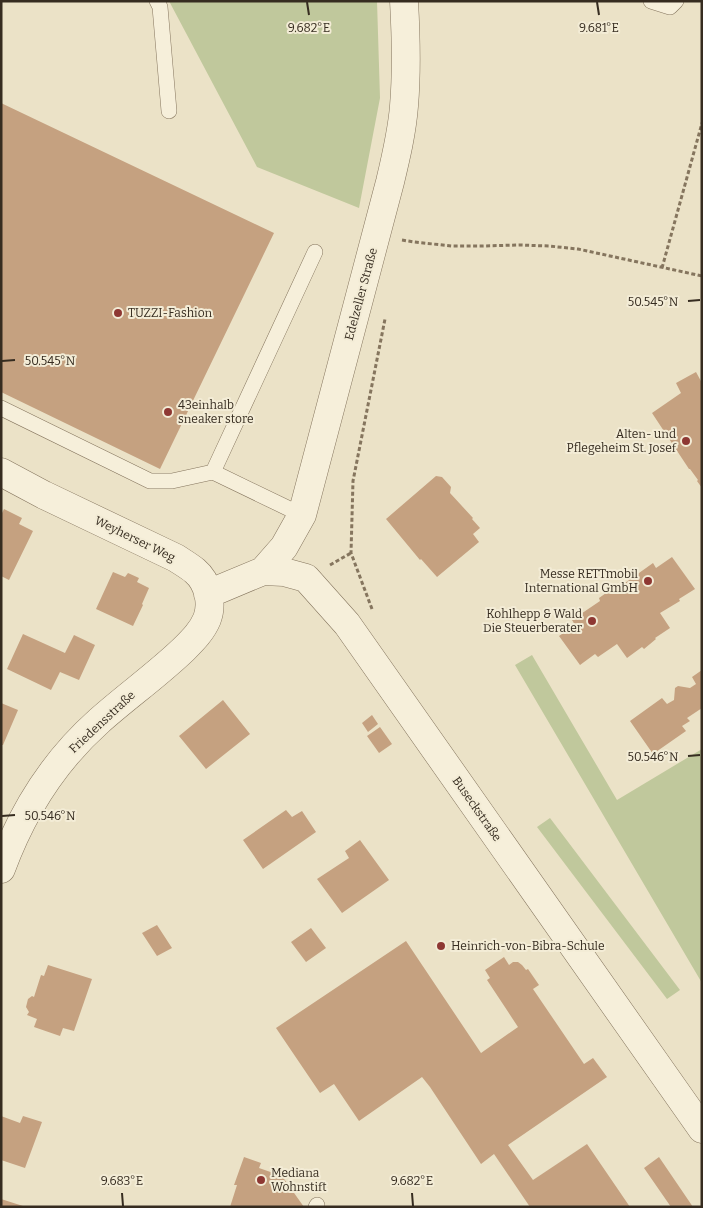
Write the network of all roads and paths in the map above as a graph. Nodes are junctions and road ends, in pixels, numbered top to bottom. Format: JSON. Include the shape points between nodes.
{"nodes":[{"id":1,"x":157,"y":1,"type":"edge"},
{"id":2,"x":404,"y":1,"type":"edge"},
{"id":3,"x":651,"y":1,"type":"edge"},
{"id":4,"x":676,"y":1,"type":"edge"},
{"id":5,"x":169,"y":111,"type":"dead end"},
{"id":6,"x":702,"y":124,"type":"edge"},
{"id":7,"x":377,"y":234,"type":"junction"},
{"id":8,"x":315,"y":252,"type":"dead end"},
{"id":9,"x":662,"y":268,"type":"junction"},
{"id":10,"x":702,"y":276,"type":"edge"},
{"id":11,"x":385,"y":318,"type":"dead end"},
{"id":12,"x":1,"y":408,"type":"edge"},
{"id":13,"x":1,"y":472,"type":"edge"},
{"id":14,"x":213,"y":472,"type":"junction"},
{"id":15,"x":302,"y":515,"type":"junction"},
{"id":16,"x":351,"y":553,"type":"junction"},
{"id":17,"x":324,"y":568,"type":"dead end"},
{"id":18,"x":263,"y":572,"type":"junction"},
{"id":19,"x":208,"y":594,"type":"junction"},
{"id":20,"x":375,"y":617,"type":"dead end"},
{"id":21,"x":1,"y":869,"type":"edge"},
{"id":22,"x":702,"y":1129,"type":"edge"}],
"edges":[{"from":1,"to":5,"type":"lane"},
{"from":2,"to":7,"type":"street","name":"Edelzeller Straße","via":[[404,107]]},
{"from":3,"to":4,"type":"lane","via":[[670,7]]},
{"from":6,"to":9,"type":"path"},
{"from":7,"to":9,"type":"path","via":[[452,246],[519,245],[578,249]]},
{"from":7,"to":15,"type":"street","name":"Edelzeller Straße"},
{"from":8,"to":14,"type":"lane"},
{"from":9,"to":10,"type":"path"},
{"from":11,"to":16,"type":"path","via":[[353,481]]},
{"from":12,"to":14,"type":"lane","via":[[150,481],[172,481]]},
{"from":13,"to":19,"type":"street","name":"Weyherser Weg","via":[[176,558],[200,576]]},
{"from":14,"to":15,"type":"lane"},
{"from":15,"to":18,"type":"street","name":"Edelzeller Straße","via":[[284,547]]},
{"from":16,"to":17,"type":"path"},
{"from":16,"to":20,"type":"path"},
{"from":18,"to":19,"type":"street","name":"Buseckstraße"},
{"from":18,"to":22,"type":"street","name":"Buseckstraße","via":[[284,572],[306,578],[347,624]]},
{"from":19,"to":21,"type":"street","name":"Friedensstraße","via":[[210,607],[200,632],[75,744],[46,781],[14,835]]}]}
